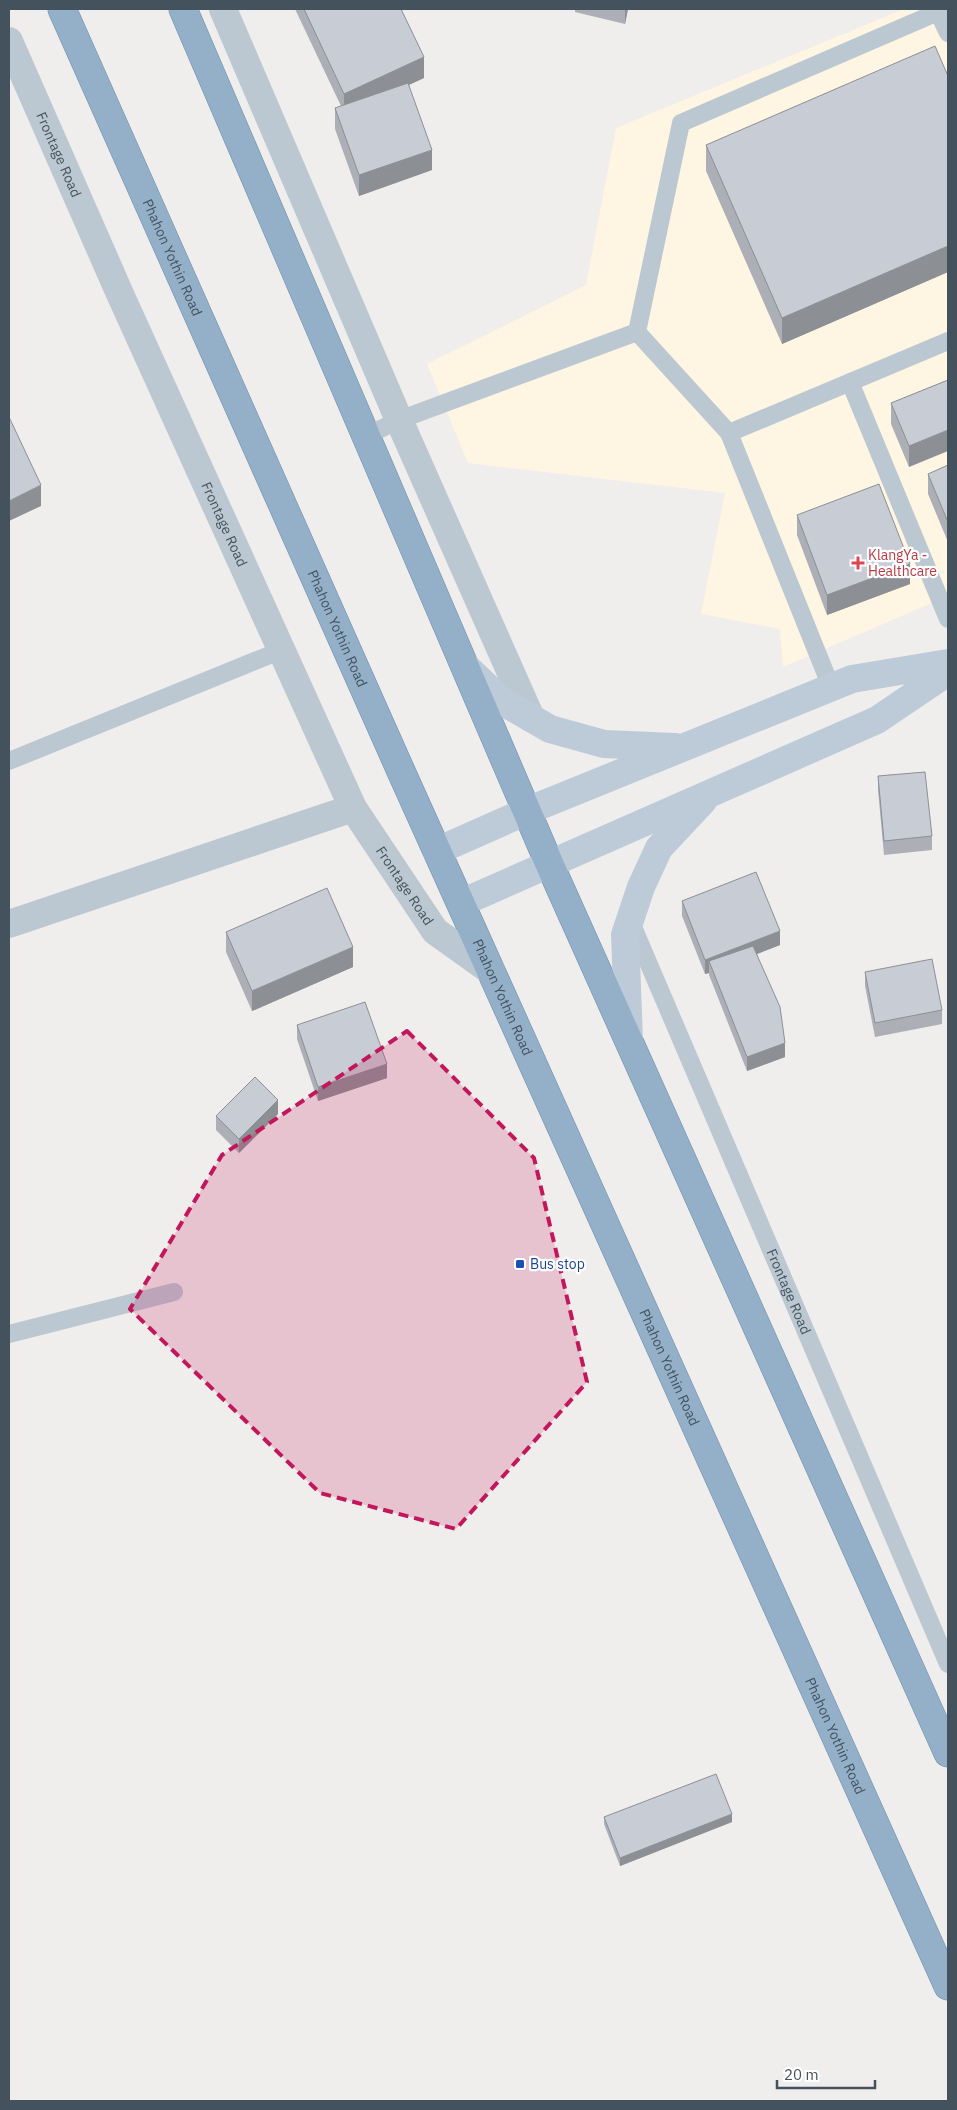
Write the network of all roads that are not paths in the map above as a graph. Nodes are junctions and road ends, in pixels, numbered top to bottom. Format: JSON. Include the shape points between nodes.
{"nodes":[{"id":1,"x":62,"y":9,"type":"edge"},
{"id":2,"x":183,"y":9,"type":"edge"},
{"id":3,"x":223,"y":9,"type":"edge"},
{"id":4,"x":948,"y":33,"type":"edge"},
{"id":5,"x":9,"y":41,"type":"edge"},
{"id":6,"x":637,"y":332,"type":"junction"},
{"id":7,"x":948,"y":341,"type":"edge"},
{"id":8,"x":850,"y":382,"type":"junction"},
{"id":9,"x":399,"y":420,"type":"junction"},
{"id":10,"x":729,"y":433,"type":"junction"},
{"id":11,"x":366,"y":436,"type":"junction"},
{"id":12,"x":948,"y":619,"type":"edge"},
{"id":13,"x":282,"y":650,"type":"junction"},
{"id":14,"x":948,"y":663,"type":"edge"},
{"id":15,"x":465,"y":666,"type":"junction"},
{"id":16,"x":948,"y":672,"type":"edge"},
{"id":17,"x":831,"y":687,"type":"junction"},
{"id":18,"x":531,"y":718,"type":"junction"},
{"id":19,"x":685,"y":747,"type":"junction"},
{"id":20,"x":9,"y":761,"type":"edge"},
{"id":21,"x":710,"y":793,"type":"junction"},
{"id":22,"x":353,"y":808,"type":"junction"},
{"id":23,"x":526,"y":811,"type":"junction"},
{"id":24,"x":437,"y":850,"type":"junction"},
{"id":25,"x":549,"y":863,"type":"junction"},
{"id":26,"x":461,"y":903,"type":"junction"},
{"id":27,"x":630,"y":919,"type":"junction"},
{"id":28,"x":9,"y":924,"type":"edge"},
{"id":29,"x":491,"y":971,"type":"junction"},
{"id":30,"x":629,"y":1040,"type":"junction"},
{"id":31,"x":174,"y":1292,"type":"dead end"},
{"id":32,"x":9,"y":1334,"type":"edge"},
{"id":33,"x":948,"y":1664,"type":"edge"},
{"id":34,"x":948,"y":1753,"type":"edge"},
{"id":35,"x":948,"y":1986,"type":"edge"}],
"edges":[{"from":1,"to":24,"type":"highway","name":"Phahon Yothin Road"},
{"from":2,"to":11,"type":"highway"},
{"from":3,"to":9,"type":"street"},
{"from":4,"to":6,"type":"lane","via":[[938,12],[682,123]]},
{"from":5,"to":13,"type":"street","name":"Frontage Road"},
{"from":6,"to":9,"type":"lane"},
{"from":6,"to":10,"type":"lane"},
{"from":7,"to":8,"type":"lane"},
{"from":8,"to":10,"type":"lane"},
{"from":8,"to":12,"type":"lane"},
{"from":9,"to":11,"type":"lane"},
{"from":9,"to":18,"type":"street"},
{"from":10,"to":17,"type":"lane"},
{"from":11,"to":15,"type":"highway"},
{"from":13,"to":20,"type":"lane"},
{"from":13,"to":22,"type":"street","name":"Frontage Road"},
{"from":14,"to":17,"type":"main road","via":[[852,679]]},
{"from":15,"to":18,"type":"main road","via":[[503,702]]},
{"from":15,"to":23,"type":"highway"},
{"from":16,"to":21,"type":"main road","via":[[877,720]]},
{"from":17,"to":19,"type":"main road"},
{"from":18,"to":19,"type":"main road","via":[[550,728],[604,744]]},
{"from":19,"to":23,"type":"main road"},
{"from":21,"to":25,"type":"main road"},
{"from":21,"to":27,"type":"main road","via":[[659,848]]},
{"from":22,"to":28,"type":"street"},
{"from":22,"to":29,"type":"street","name":"Frontage Road","via":[[435,931]]},
{"from":23,"to":24,"type":"main road"},
{"from":23,"to":25,"type":"highway"},
{"from":24,"to":26,"type":"highway","name":"Phahon Yothin Road"},
{"from":25,"to":26,"type":"main road"},
{"from":25,"to":30,"type":"highway"},
{"from":26,"to":29,"type":"highway","name":"Phahon Yothin Road"},
{"from":27,"to":30,"type":"main road","via":[[625,935]]},
{"from":27,"to":33,"type":"lane","name":"Frontage Road"},
{"from":29,"to":35,"type":"highway","name":"Phahon Yothin Road"},
{"from":30,"to":34,"type":"highway"},
{"from":31,"to":32,"type":"lane"}]}
